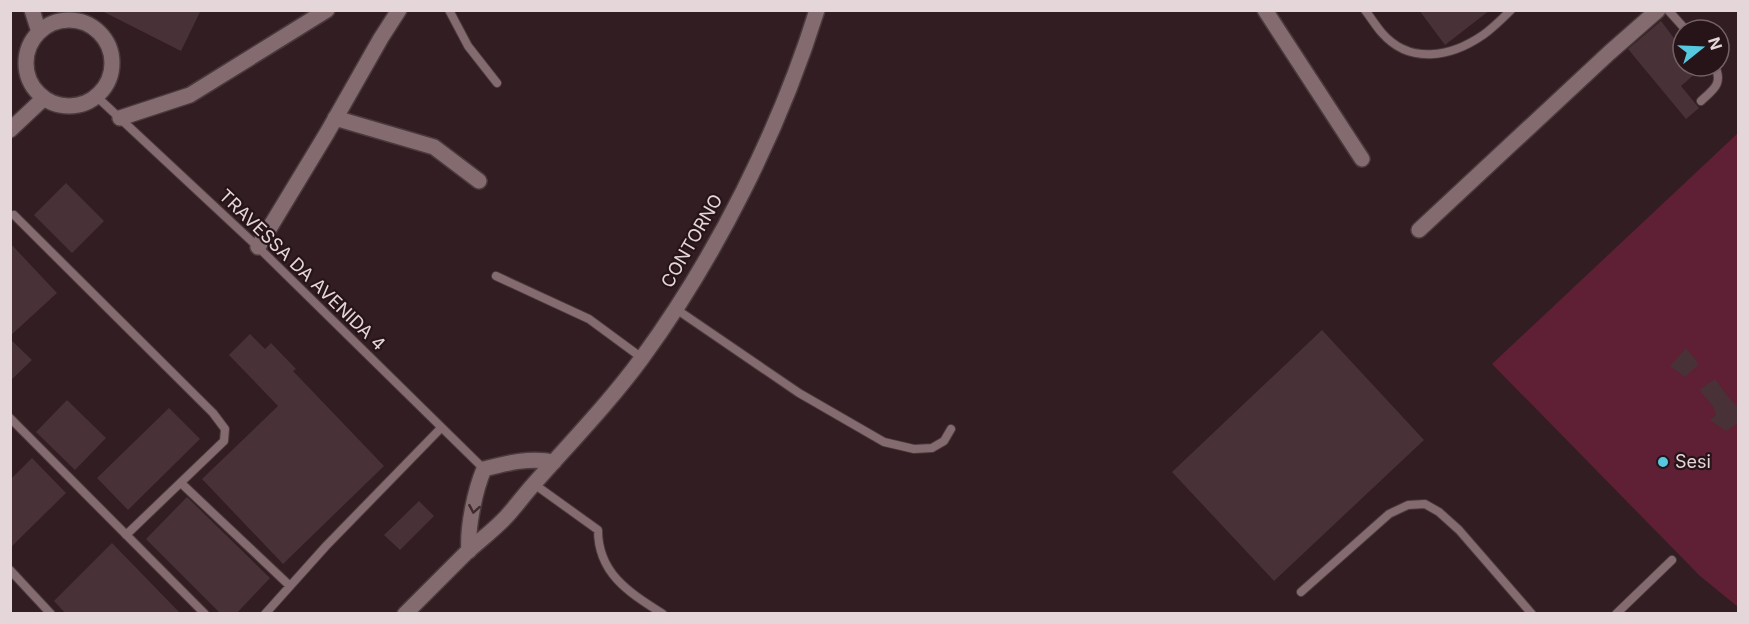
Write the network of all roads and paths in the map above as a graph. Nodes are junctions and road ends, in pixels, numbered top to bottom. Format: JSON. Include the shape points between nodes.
{"nodes":[{"id":1,"x":32,"y":10,"type":"edge"},
{"id":2,"x":327,"y":10,"type":"edge"},
{"id":3,"x":399,"y":10,"type":"edge"},
{"id":4,"x":449,"y":10,"type":"edge"},
{"id":5,"x":817,"y":10,"type":"edge"},
{"id":6,"x":1265,"y":10,"type":"edge"},
{"id":7,"x":1365,"y":10,"type":"edge"},
{"id":8,"x":1511,"y":10,"type":"edge"},
{"id":9,"x":1658,"y":10,"type":"edge"},
{"id":10,"x":39,"y":32,"type":"junction"},
{"id":11,"x":1719,"y":78,"type":"edge"},
{"id":12,"x":497,"y":83,"type":"dead end"},
{"id":13,"x":96,"y":96,"type":"junction"},
{"id":14,"x":44,"y":98,"type":"junction"},
{"id":15,"x":1701,"y":101,"type":"dead end"},
{"id":16,"x":120,"y":118,"type":"junction"},
{"id":17,"x":335,"y":118,"type":"junction"},
{"id":18,"x":10,"y":130,"type":"edge"},
{"id":19,"x":1362,"y":159,"type":"dead end"},
{"id":20,"x":479,"y":181,"type":"dead end"},
{"id":21,"x":14,"y":215,"type":"dead end"},
{"id":22,"x":1419,"y":230,"type":"dead end"},
{"id":23,"x":258,"y":246,"type":"junction"},
{"id":24,"x":496,"y":276,"type":"dead end"},
{"id":25,"x":676,"y":309,"type":"junction"},
{"id":26,"x":642,"y":358,"type":"junction"},
{"id":27,"x":10,"y":418,"type":"edge"},
{"id":28,"x":441,"y":428,"type":"junction"},
{"id":29,"x":951,"y":429,"type":"dead end"},
{"id":30,"x":555,"y":462,"type":"junction"},
{"id":31,"x":484,"y":469,"type":"junction"},
{"id":32,"x":181,"y":483,"type":"junction"},
{"id":33,"x":534,"y":484,"type":"junction"},
{"id":34,"x":126,"y":535,"type":"junction"},
{"id":35,"x":469,"y":550,"type":"junction"},
{"id":36,"x":1671,"y":560,"type":"dead end"},
{"id":37,"x":10,"y":570,"type":"edge"},
{"id":38,"x":290,"y":586,"type":"junction"},
{"id":39,"x":1301,"y":592,"type":"dead end"},
{"id":40,"x":51,"y":614,"type":"edge"},
{"id":41,"x":205,"y":614,"type":"edge"},
{"id":42,"x":265,"y":614,"type":"edge"},
{"id":43,"x":405,"y":614,"type":"edge"},
{"id":44,"x":663,"y":614,"type":"edge"},
{"id":45,"x":1532,"y":614,"type":"edge"},
{"id":46,"x":1616,"y":614,"type":"edge"}],
"edges":[{"from":1,"to":10,"type":"street"},
{"from":2,"to":16,"type":"street","via":[[190,95]]},
{"from":3,"to":17,"type":"street"},
{"from":4,"to":12,"type":"lane","via":[[468,46]]},
{"from":5,"to":25,"type":"street","name":"CONTORNO","via":[[752,172]]},
{"from":6,"to":19,"type":"street"},
{"from":7,"to":8,"type":"lane","via":[[1394,44],[1419,55],[1447,52],[1472,42]]},
{"from":9,"to":22,"type":"street"},
{"from":10,"to":13,"type":"street","via":[[61,20],[75,20],[100,33],[112,59],[111,73]]},
{"from":10,"to":14,"type":"street","via":[[26,61],[34,88]]},
{"from":11,"to":15,"type":"lane"},
{"from":13,"to":14,"type":"street","via":[[70,106]]},
{"from":13,"to":16,"type":"lane","name":"TRAVESSA DA AVENIDA 4"},
{"from":14,"to":18,"type":"street"},
{"from":16,"to":23,"type":"lane","name":"TRAVESSA DA AVENIDA 4"},
{"from":17,"to":20,"type":"street","via":[[434,147]]},
{"from":17,"to":23,"type":"street"},
{"from":21,"to":32,"type":"lane","via":[[225,429],[224,441]]},
{"from":23,"to":28,"type":"lane","name":"TRAVESSA DA AVENIDA 4"},
{"from":24,"to":26,"type":"lane","via":[[589,319]]},
{"from":25,"to":26,"type":"street","name":"CONTORNO"},
{"from":25,"to":29,"type":"lane","via":[[799,393],[884,442],[914,449],[932,448],[944,441]]},
{"from":26,"to":30,"type":"street","name":"CONTORNO"},
{"from":27,"to":34,"type":"lane"},
{"from":28,"to":31,"type":"lane","name":"TRAVESSA DA AVENIDA 4"},
{"from":28,"to":38,"type":"lane"},
{"from":30,"to":31,"type":"street","via":[[525,460]]},
{"from":30,"to":33,"type":"street","name":"CONTORNO"},
{"from":31,"to":35,"type":"street","one_way":true,"via":[[468,536]]},
{"from":32,"to":34,"type":"lane"},
{"from":32,"to":38,"type":"lane"},
{"from":33,"to":35,"type":"street","name":"CONTORNO","via":[[507,516]]},
{"from":33,"to":44,"type":"lane","via":[[598,530],[598,543],[609,570],[627,591]]},
{"from":34,"to":41,"type":"lane"},
{"from":35,"to":43,"type":"street","name":"CONTORNO"},
{"from":36,"to":46,"type":"lane"},
{"from":37,"to":40,"type":"lane"},
{"from":38,"to":42,"type":"lane"},
{"from":39,"to":45,"type":"lane","via":[[1389,514],[1407,505],[1425,504],[1459,530]]}]}
